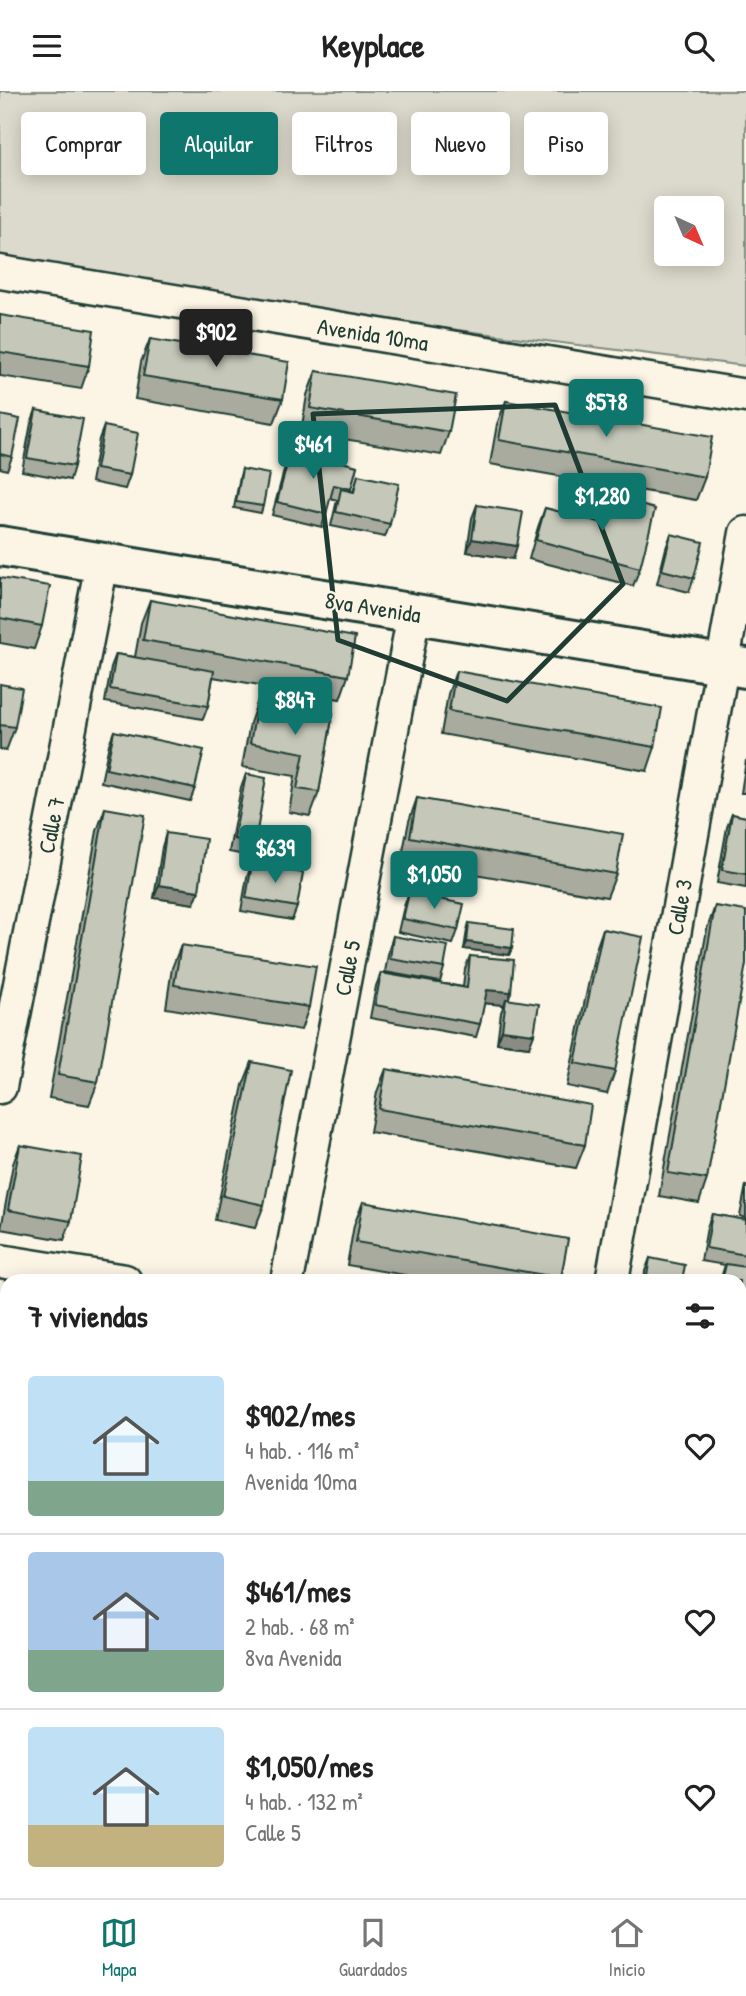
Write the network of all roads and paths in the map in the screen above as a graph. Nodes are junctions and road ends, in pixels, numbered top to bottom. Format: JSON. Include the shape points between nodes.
{"nodes":[{"id":1,"x":0,"y":272,"type":"edge"},
{"id":2,"x":746,"y":397,"type":"edge"},
{"id":3,"x":746,"y":533,"type":"edge"},
{"id":4,"x":0,"y":547,"type":"edge"},
{"id":5,"x":102,"y":563,"type":"junction"},
{"id":6,"x":414,"y":614,"type":"junction"},
{"id":7,"x":734,"y":666,"type":"edge"},
{"id":8,"x":0,"y":1087,"type":"edge"},
{"id":9,"x":0,"y":1261,"type":"edge"},
{"id":10,"x":81,"y":1274,"type":"edge"},
{"id":11,"x":288,"y":1274,"type":"edge"},
{"id":12,"x":613,"y":1274,"type":"edge"}],
"edges":[{"from":1,"to":2,"type":"street","name":"Avenida 10ma"},
{"from":3,"to":7,"type":"street","name":"Calle 3"},
{"from":4,"to":5,"type":"street","name":"8va Avenida"},
{"from":5,"to":6,"type":"street","name":"8va Avenida"},
{"from":5,"to":8,"type":"street","name":"Calle 7"},
{"from":6,"to":7,"type":"street","name":"8va Avenida"},
{"from":6,"to":11,"type":"street","name":"Calle 5"},
{"from":7,"to":12,"type":"street","name":"Calle 3"},
{"from":9,"to":10,"type":"street"}]}
